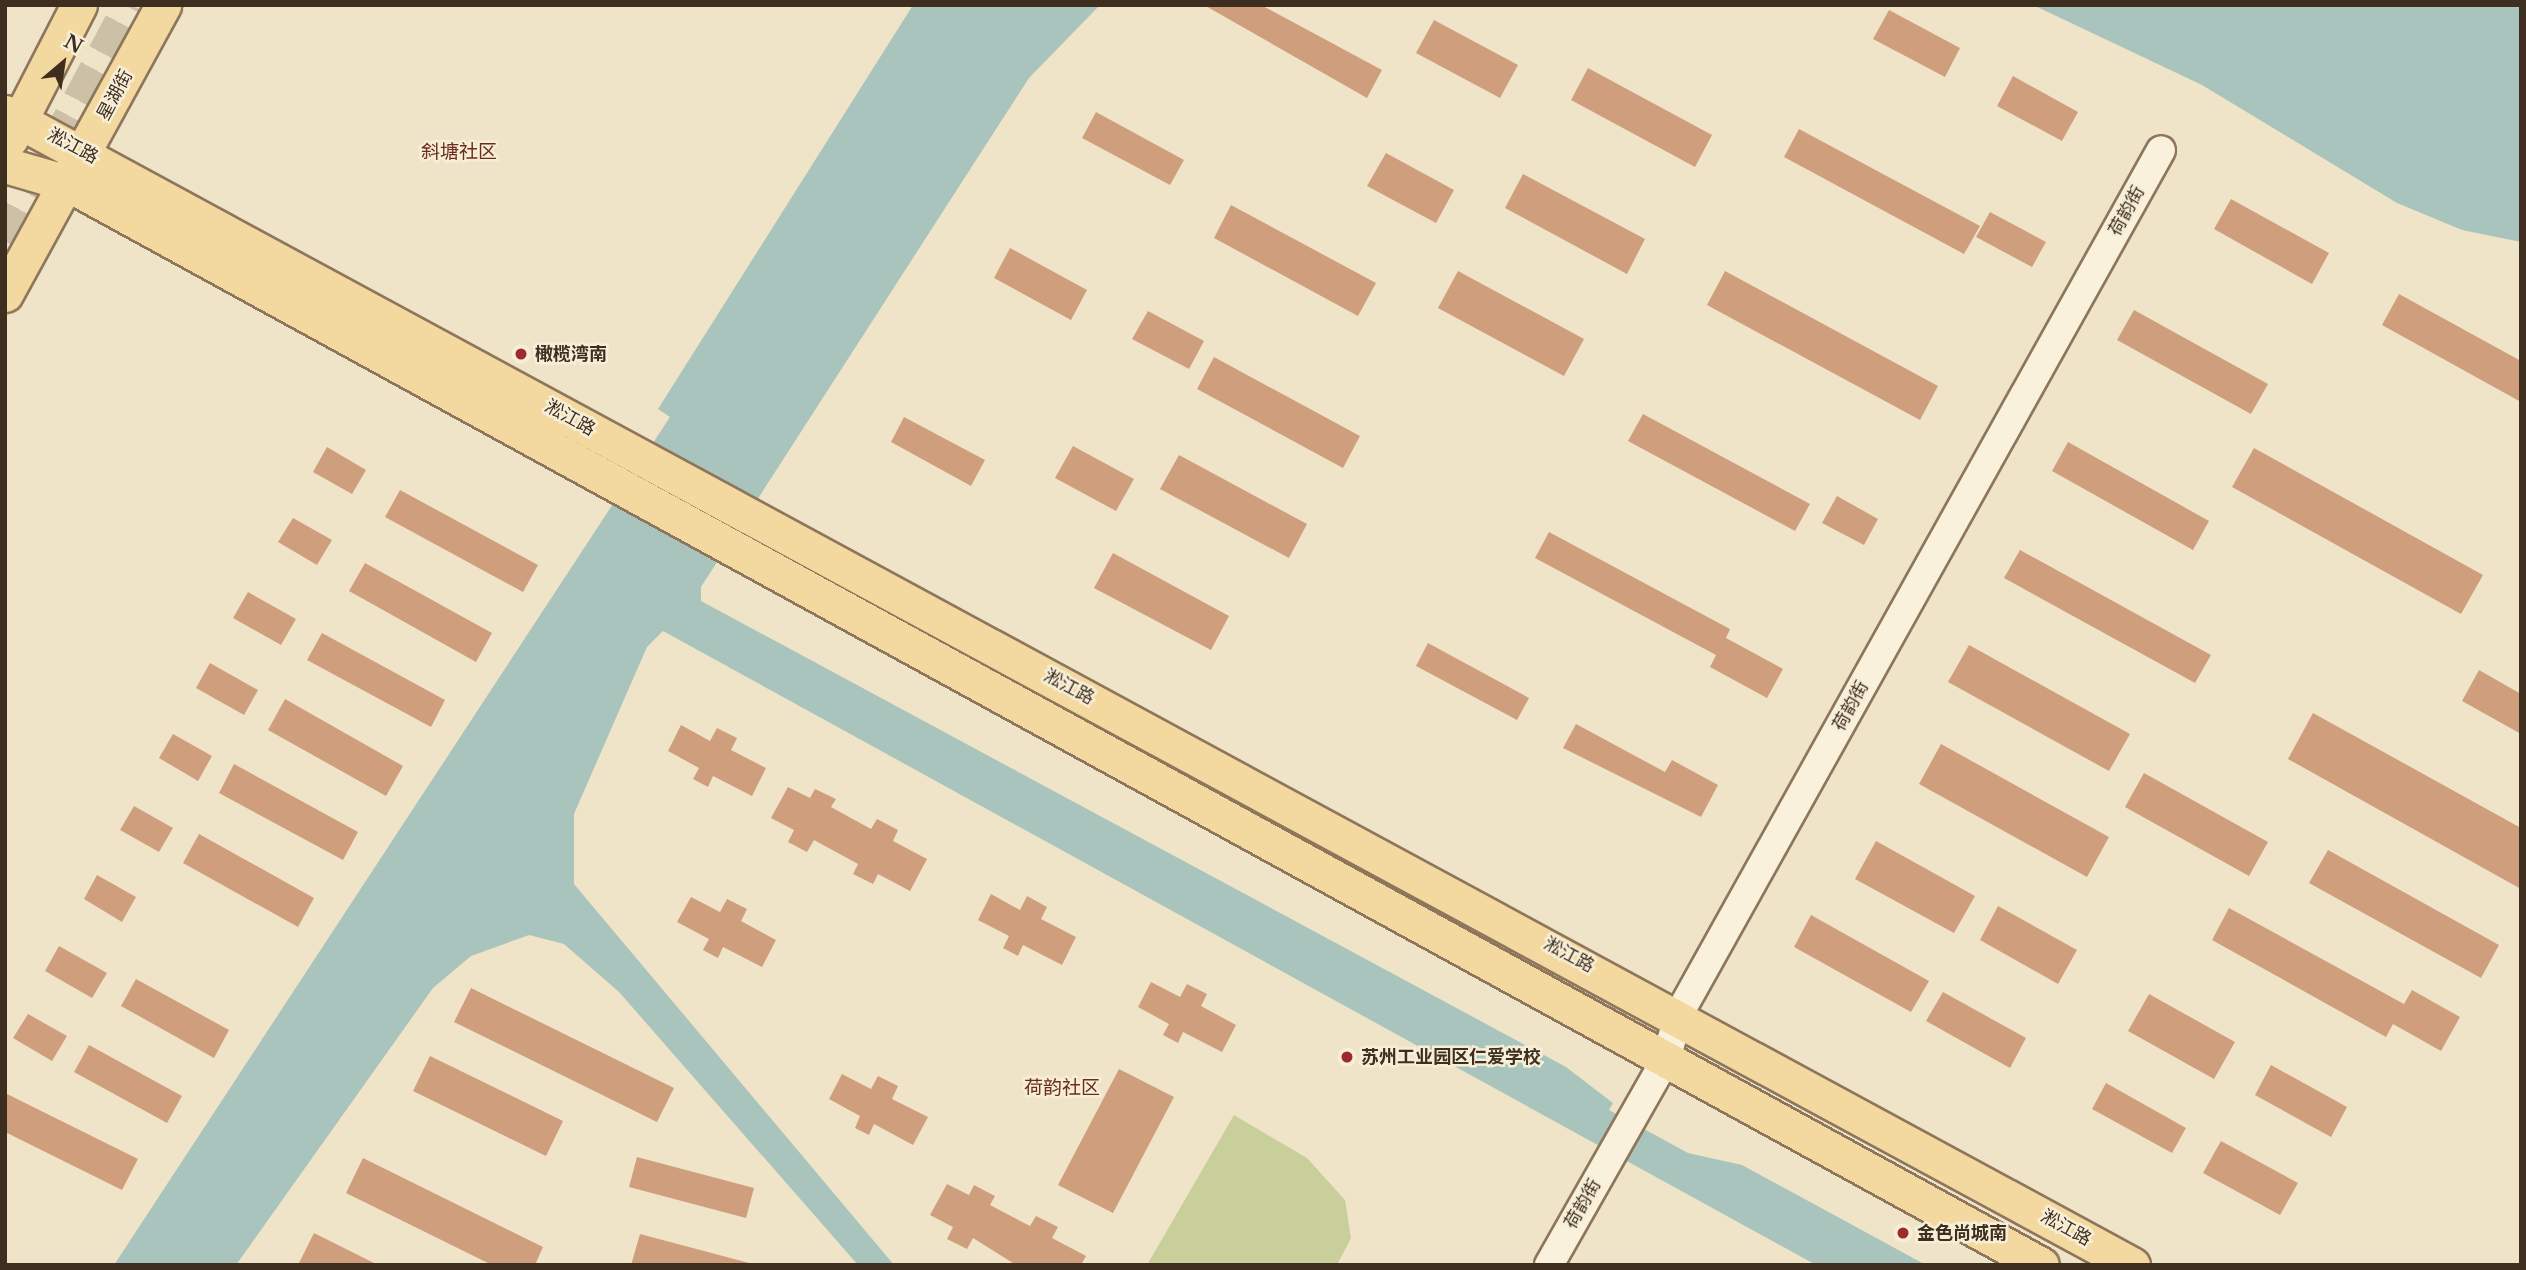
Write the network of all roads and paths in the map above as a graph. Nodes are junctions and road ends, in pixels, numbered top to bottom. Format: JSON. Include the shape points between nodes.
{"nodes":[{"id":1,"x":79,"y":5,"type":"edge"},
{"id":2,"x":163,"y":5,"type":"edge"},
{"id":3,"x":10,"y":126,"type":"edge"},
{"id":4,"x":2161,"y":150,"type":"dead end"},
{"id":5,"x":84,"y":152,"type":"junction"},
{"id":6,"x":5,"y":165,"type":"edge"},
{"id":7,"x":67,"y":183,"type":"junction"},
{"id":8,"x":5,"y":294,"type":"edge"},
{"id":9,"x":1679,"y":1014,"type":"junction"},
{"id":10,"x":1666,"y":1059,"type":"junction"},
{"id":11,"x":1549,"y":1265,"type":"edge"},
{"id":12,"x":2041,"y":1265,"type":"edge"},
{"id":13,"x":2132,"y":1265,"type":"edge"}],
"edges":[{"from":1,"to":3,"type":"main road"},
{"from":2,"to":5,"type":"main road","name":"星湖街"},
{"from":3,"to":5,"type":"main road","name":"淞江路"},
{"from":4,"to":9,"type":"street","name":"荷韵街"},
{"from":5,"to":7,"type":"main road","name":"星湖街"},
{"from":5,"to":9,"type":"main road","name":"淞江路"},
{"from":6,"to":7,"type":"main road","name":"淞江路"},
{"from":7,"to":8,"type":"main road","name":"星湖街"},
{"from":7,"to":10,"type":"main road","name":"淞江路"},
{"from":9,"to":10,"type":"street","name":"荷韵街"},
{"from":9,"to":13,"type":"main road","name":"淞江路"},
{"from":10,"to":11,"type":"street","name":"荷韵街"},
{"from":10,"to":12,"type":"main road","name":"淞江路"}]}
